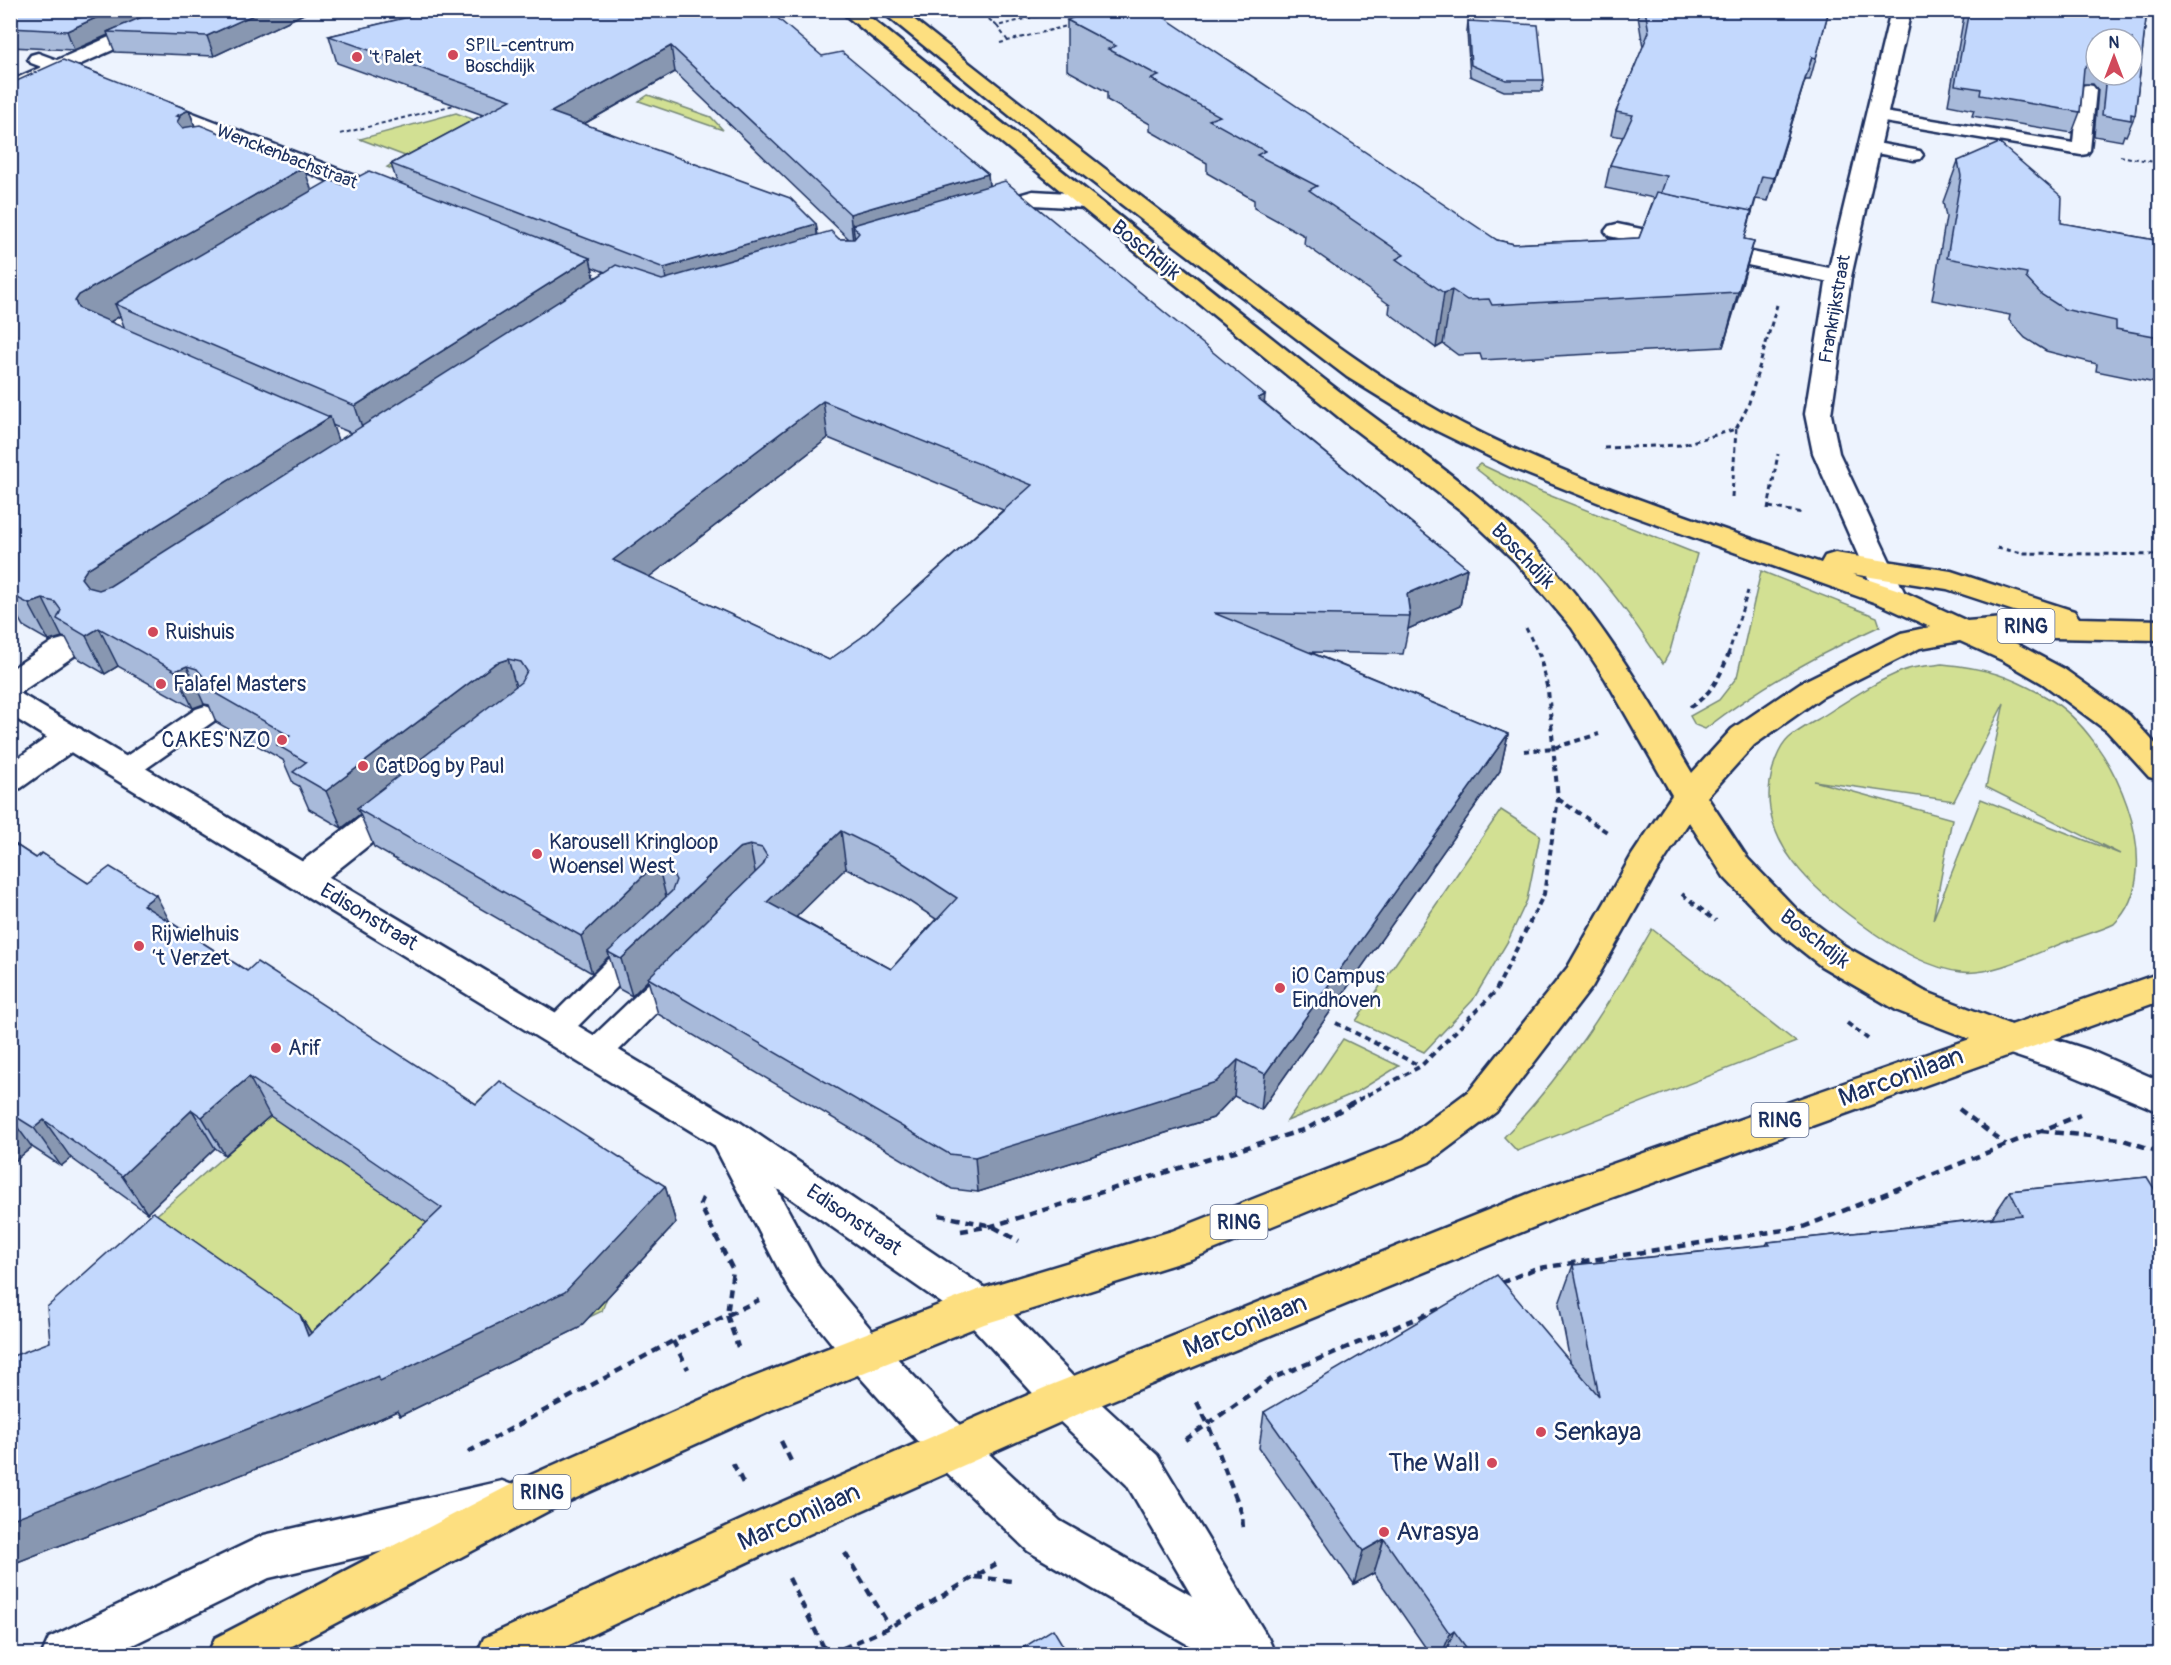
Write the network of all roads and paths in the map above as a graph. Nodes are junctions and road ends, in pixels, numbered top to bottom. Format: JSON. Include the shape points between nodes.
{"nodes":[{"id":1,"x":147,"y":10,"type":"edge"},
{"id":2,"x":188,"y":10,"type":"edge"},
{"id":3,"x":806,"y":10,"type":"edge"},
{"id":4,"x":848,"y":10,"type":"edge"},
{"id":5,"x":889,"y":10,"type":"edge"},
{"id":6,"x":978,"y":10,"type":"edge"},
{"id":7,"x":1062,"y":10,"type":"edge"},
{"id":8,"x":1901,"y":10,"type":"edge"},
{"id":9,"x":772,"y":19,"type":"edge"},
{"id":10,"x":1076,"y":24,"type":"edge"},
{"id":11,"x":997,"y":26,"type":"junction"},
{"id":12,"x":1008,"y":41,"type":"junction"},
{"id":13,"x":999,"y":43,"type":"dead end"},
{"id":14,"x":38,"y":58,"type":"junction"},
{"id":15,"x":60,"y":67,"type":"junction"},
{"id":16,"x":10,"y":71,"type":"edge"},
{"id":17,"x":10,"y":89,"type":"edge"},
{"id":18,"x":2087,"y":90,"type":"edge"},
{"id":19,"x":465,"y":102,"type":"edge"},
{"id":20,"x":1878,"y":116,"type":"junction"},
{"id":21,"x":1871,"y":147,"type":"junction"},
{"id":22,"x":272,"y":150,"type":"junction"},
{"id":23,"x":1914,"y":155,"type":"dead end"},
{"id":24,"x":1086,"y":201,"type":"junction"},
{"id":25,"x":407,"y":204,"type":"edge"},
{"id":26,"x":969,"y":216,"type":"edge"},
{"id":27,"x":1617,"y":231,"type":"dead end"},
{"id":28,"x":1789,"y":267,"type":"junction"},
{"id":29,"x":1839,"y":277,"type":"junction"},
{"id":30,"x":1736,"y":429,"type":"junction"},
{"id":31,"x":1599,"y":447,"type":"dead end"},
{"id":32,"x":1732,"y":498,"type":"dead end"},
{"id":33,"x":1768,"y":507,"type":"dead end"},
{"id":34,"x":1761,"y":550,"type":"junction"},
{"id":35,"x":2023,"y":553,"type":"dead end"},
{"id":36,"x":2160,"y":555,"type":"edge"},
{"id":37,"x":1878,"y":568,"type":"junction"},
{"id":38,"x":1892,"y":598,"type":"junction"},
{"id":39,"x":1523,"y":622,"type":"dead end"},
{"id":40,"x":2094,"y":628,"type":"junction"},
{"id":41,"x":2160,"y":630,"type":"edge"},
{"id":42,"x":1959,"y":631,"type":"junction"},
{"id":43,"x":63,"y":650,"type":"edge"},
{"id":44,"x":10,"y":685,"type":"edge"},
{"id":45,"x":10,"y":701,"type":"edge"},
{"id":46,"x":205,"y":715,"type":"edge"},
{"id":47,"x":1645,"y":721,"type":"junction"},
{"id":48,"x":70,"y":737,"type":"junction"},
{"id":49,"x":1553,"y":748,"type":"junction"},
{"id":50,"x":1524,"y":751,"type":"dead end"},
{"id":51,"x":2160,"y":769,"type":"edge"},
{"id":52,"x":125,"y":770,"type":"junction"},
{"id":53,"x":10,"y":780,"type":"edge"},
{"id":54,"x":426,"y":783,"type":"edge"},
{"id":55,"x":1689,"y":796,"type":"junction"},
{"id":56,"x":304,"y":878,"type":"junction"},
{"id":57,"x":661,"y":926,"type":"edge"},
{"id":58,"x":701,"y":950,"type":"edge"},
{"id":59,"x":2160,"y":987,"type":"edge"},
{"id":60,"x":1336,"y":1023,"type":"dead end"},
{"id":61,"x":556,"y":1030,"type":"junction"},
{"id":62,"x":2007,"y":1040,"type":"junction"},
{"id":63,"x":595,"y":1054,"type":"junction"},
{"id":64,"x":1421,"y":1066,"type":"junction"},
{"id":65,"x":2160,"y":1097,"type":"edge"},
{"id":66,"x":728,"y":1134,"type":"junction"},
{"id":67,"x":2160,"y":1152,"type":"edge"},
{"id":68,"x":888,"y":1244,"type":"junction"},
{"id":69,"x":805,"y":1280,"type":"junction"},
{"id":70,"x":1491,"y":1287,"type":"edge"},
{"id":71,"x":1448,"y":1305,"type":"edge"},
{"id":72,"x":980,"y":1307,"type":"junction"},
{"id":73,"x":865,"y":1353,"type":"junction"},
{"id":74,"x":1066,"y":1399,"type":"junction"},
{"id":75,"x":953,"y":1449,"type":"junction"},
{"id":76,"x":467,"y":1453,"type":"dead end"},
{"id":77,"x":1142,"y":1470,"type":"junction"},
{"id":78,"x":537,"y":1494,"type":"junction"},
{"id":79,"x":1044,"y":1536,"type":"junction"},
{"id":80,"x":65,"y":1654,"type":"edge"},
{"id":81,"x":231,"y":1654,"type":"edge"},
{"id":82,"x":500,"y":1654,"type":"edge"},
{"id":83,"x":830,"y":1654,"type":"edge"},
{"id":84,"x":1248,"y":1654,"type":"edge"},
{"id":85,"x":1252,"y":1654,"type":"edge"}],
"edges":[{"from":1,"to":14,"type":"street"},
{"from":2,"to":15,"type":"street"},
{"from":3,"to":9,"type":"path"},
{"from":4,"to":24,"type":"main road","name":"Boschdijk"},
{"from":5,"to":34,"type":"main road","name":"Boschdijk","via":[[1356,372],[1434,419],[1525,463],[1632,506]]},
{"from":6,"to":11,"type":"path"},
{"from":7,"to":11,"type":"path"},
{"from":8,"to":20,"type":"street","name":"Frankrijkstraat"},
{"from":10,"to":12,"type":"path"},
{"from":11,"to":12,"type":"path"},
{"from":12,"to":13,"type":"path"},
{"from":14,"to":15,"type":"street","name":"Wenckenbachstraat"},
{"from":14,"to":16,"type":"street"},
{"from":15,"to":17,"type":"street"},
{"from":15,"to":22,"type":"street","name":"Wenckenbachstraat","via":[[229,142]]},
{"from":18,"to":20,"type":"lane","via":[[2081,150]]},
{"from":19,"to":22,"type":"path"},
{"from":20,"to":21,"type":"street","name":"Frankrijkstraat"},
{"from":21,"to":23,"type":"lane"},
{"from":21,"to":29,"type":"street","name":"Frankrijkstraat"},
{"from":22,"to":25,"type":"street","name":"Wenckenbachstraat","via":[[352,192]]},
{"from":24,"to":26,"type":"street","via":[[1033,198]]},
{"from":24,"to":47,"type":"main road","name":"Boschdijk","via":[[1355,417],[1472,505],[1510,540],[1582,621]]},
{"from":27,"to":28,"type":"street"},
{"from":28,"to":29,"type":"street"},
{"from":28,"to":30,"type":"path","via":[[1748,406]]},
{"from":29,"to":37,"type":"street","name":"Frankrijkstraat","via":[[1818,414],[1826,453]]},
{"from":30,"to":31,"type":"path","via":[[1681,445]]},
{"from":30,"to":32,"type":"path"},
{"from":33,"to":34,"type":"path"},
{"from":34,"to":37,"type":"main road"},
{"from":34,"to":38,"type":"main road","name":"Boschdijk"},
{"from":34,"to":47,"type":"path","via":[[1722,675],[1696,704]]},
{"from":35,"to":36,"type":"path"},
{"from":37,"to":38,"type":"street","name":"Frankrijkstraat"},
{"from":37,"to":40,"type":"main road","via":[[1951,580]]},
{"from":38,"to":42,"type":"main road","name":"Boschdijk"},
{"from":39,"to":49,"type":"path","via":[[1539,654],[1548,690]]},
{"from":40,"to":41,"type":"main road","number":"RING"},
{"from":40,"to":42,"type":"main road","number":"RING","via":[[2023,626]]},
{"from":42,"to":51,"type":"main road","name":"Boschdijk","via":[[2015,654],[2054,676],[2118,723]]},
{"from":42,"to":55,"type":"main road","number":"RING","via":[[1912,640],[1811,690],[1743,737]]},
{"from":43,"to":44,"type":"street"},
{"from":45,"to":48,"type":"street","name":"Edisonstraat"},
{"from":46,"to":52,"type":"lane"},
{"from":47,"to":49,"type":"path"},
{"from":47,"to":55,"type":"main road","name":"Boschdijk"},
{"from":48,"to":52,"type":"street","name":"Edisonstraat"},
{"from":48,"to":53,"type":"street"},
{"from":49,"to":50,"type":"path"},
{"from":49,"to":64,"type":"path","via":[[1558,799],[1544,894],[1495,992]]},
{"from":52,"to":56,"type":"street","name":"Edisonstraat"},
{"from":54,"to":56,"type":"street"},
{"from":55,"to":62,"type":"main road","name":"Boschdijk","via":[[1736,867],[1785,919],[1833,956],[1911,1000]]},
{"from":55,"to":72,"type":"main road","number":"RING","via":[[1644,864],[1580,977],[1483,1101],[1416,1151],[1177,1247]]},
{"from":56,"to":61,"type":"street","name":"Edisonstraat"},
{"from":57,"to":61,"type":"lane"},
{"from":58,"to":63,"type":"lane"},
{"from":59,"to":62,"type":"main road","number":"RING"},
{"from":60,"to":64,"type":"path"},
{"from":61,"to":63,"type":"street","name":"Edisonstraat"},
{"from":62,"to":65,"type":"street","name":"Boschdijk","via":[[2076,1061]]},
{"from":62,"to":74,"type":"main road","name":"Marconilaan","number":"RING","via":[[1552,1202]]},
{"from":63,"to":66,"type":"street","name":"Edisonstraat"},
{"from":64,"to":68,"type":"path","via":[[1306,1129],[993,1226]]},
{"from":66,"to":68,"type":"street","name":"Edisonstraat"},
{"from":66,"to":69,"type":"street"},
{"from":67,"to":70,"type":"path","via":[[2120,1139],[2040,1131],[1803,1227],[1534,1269]]},
{"from":68,"to":72,"type":"street","name":"Edisonstraat"},
{"from":69,"to":73,"type":"street"},
{"from":69,"to":76,"type":"path","via":[[673,1341]]},
{"from":71,"to":77,"type":"path","via":[[1273,1378]]},
{"from":72,"to":73,"type":"main road","number":"RING"},
{"from":72,"to":74,"type":"street","name":"Edisonstraat"},
{"from":73,"to":75,"type":"street"},
{"from":73,"to":78,"type":"main road","number":"RING","via":[[756,1396]]},
{"from":74,"to":75,"type":"main road","name":"Marconilaan","number":"RING"},
{"from":74,"to":77,"type":"street","name":"Edisonstraat"},
{"from":75,"to":79,"type":"street"},
{"from":75,"to":82,"type":"main road","name":"Marconilaan","number":"RING"},
{"from":77,"to":85,"type":"street","name":"Edisonstraat"},
{"from":78,"to":80,"type":"street","via":[[264,1557]]},
{"from":78,"to":81,"type":"main road","number":"RING"},
{"from":79,"to":83,"type":"path","via":[[890,1627]]},
{"from":79,"to":84,"type":"street"}]}
